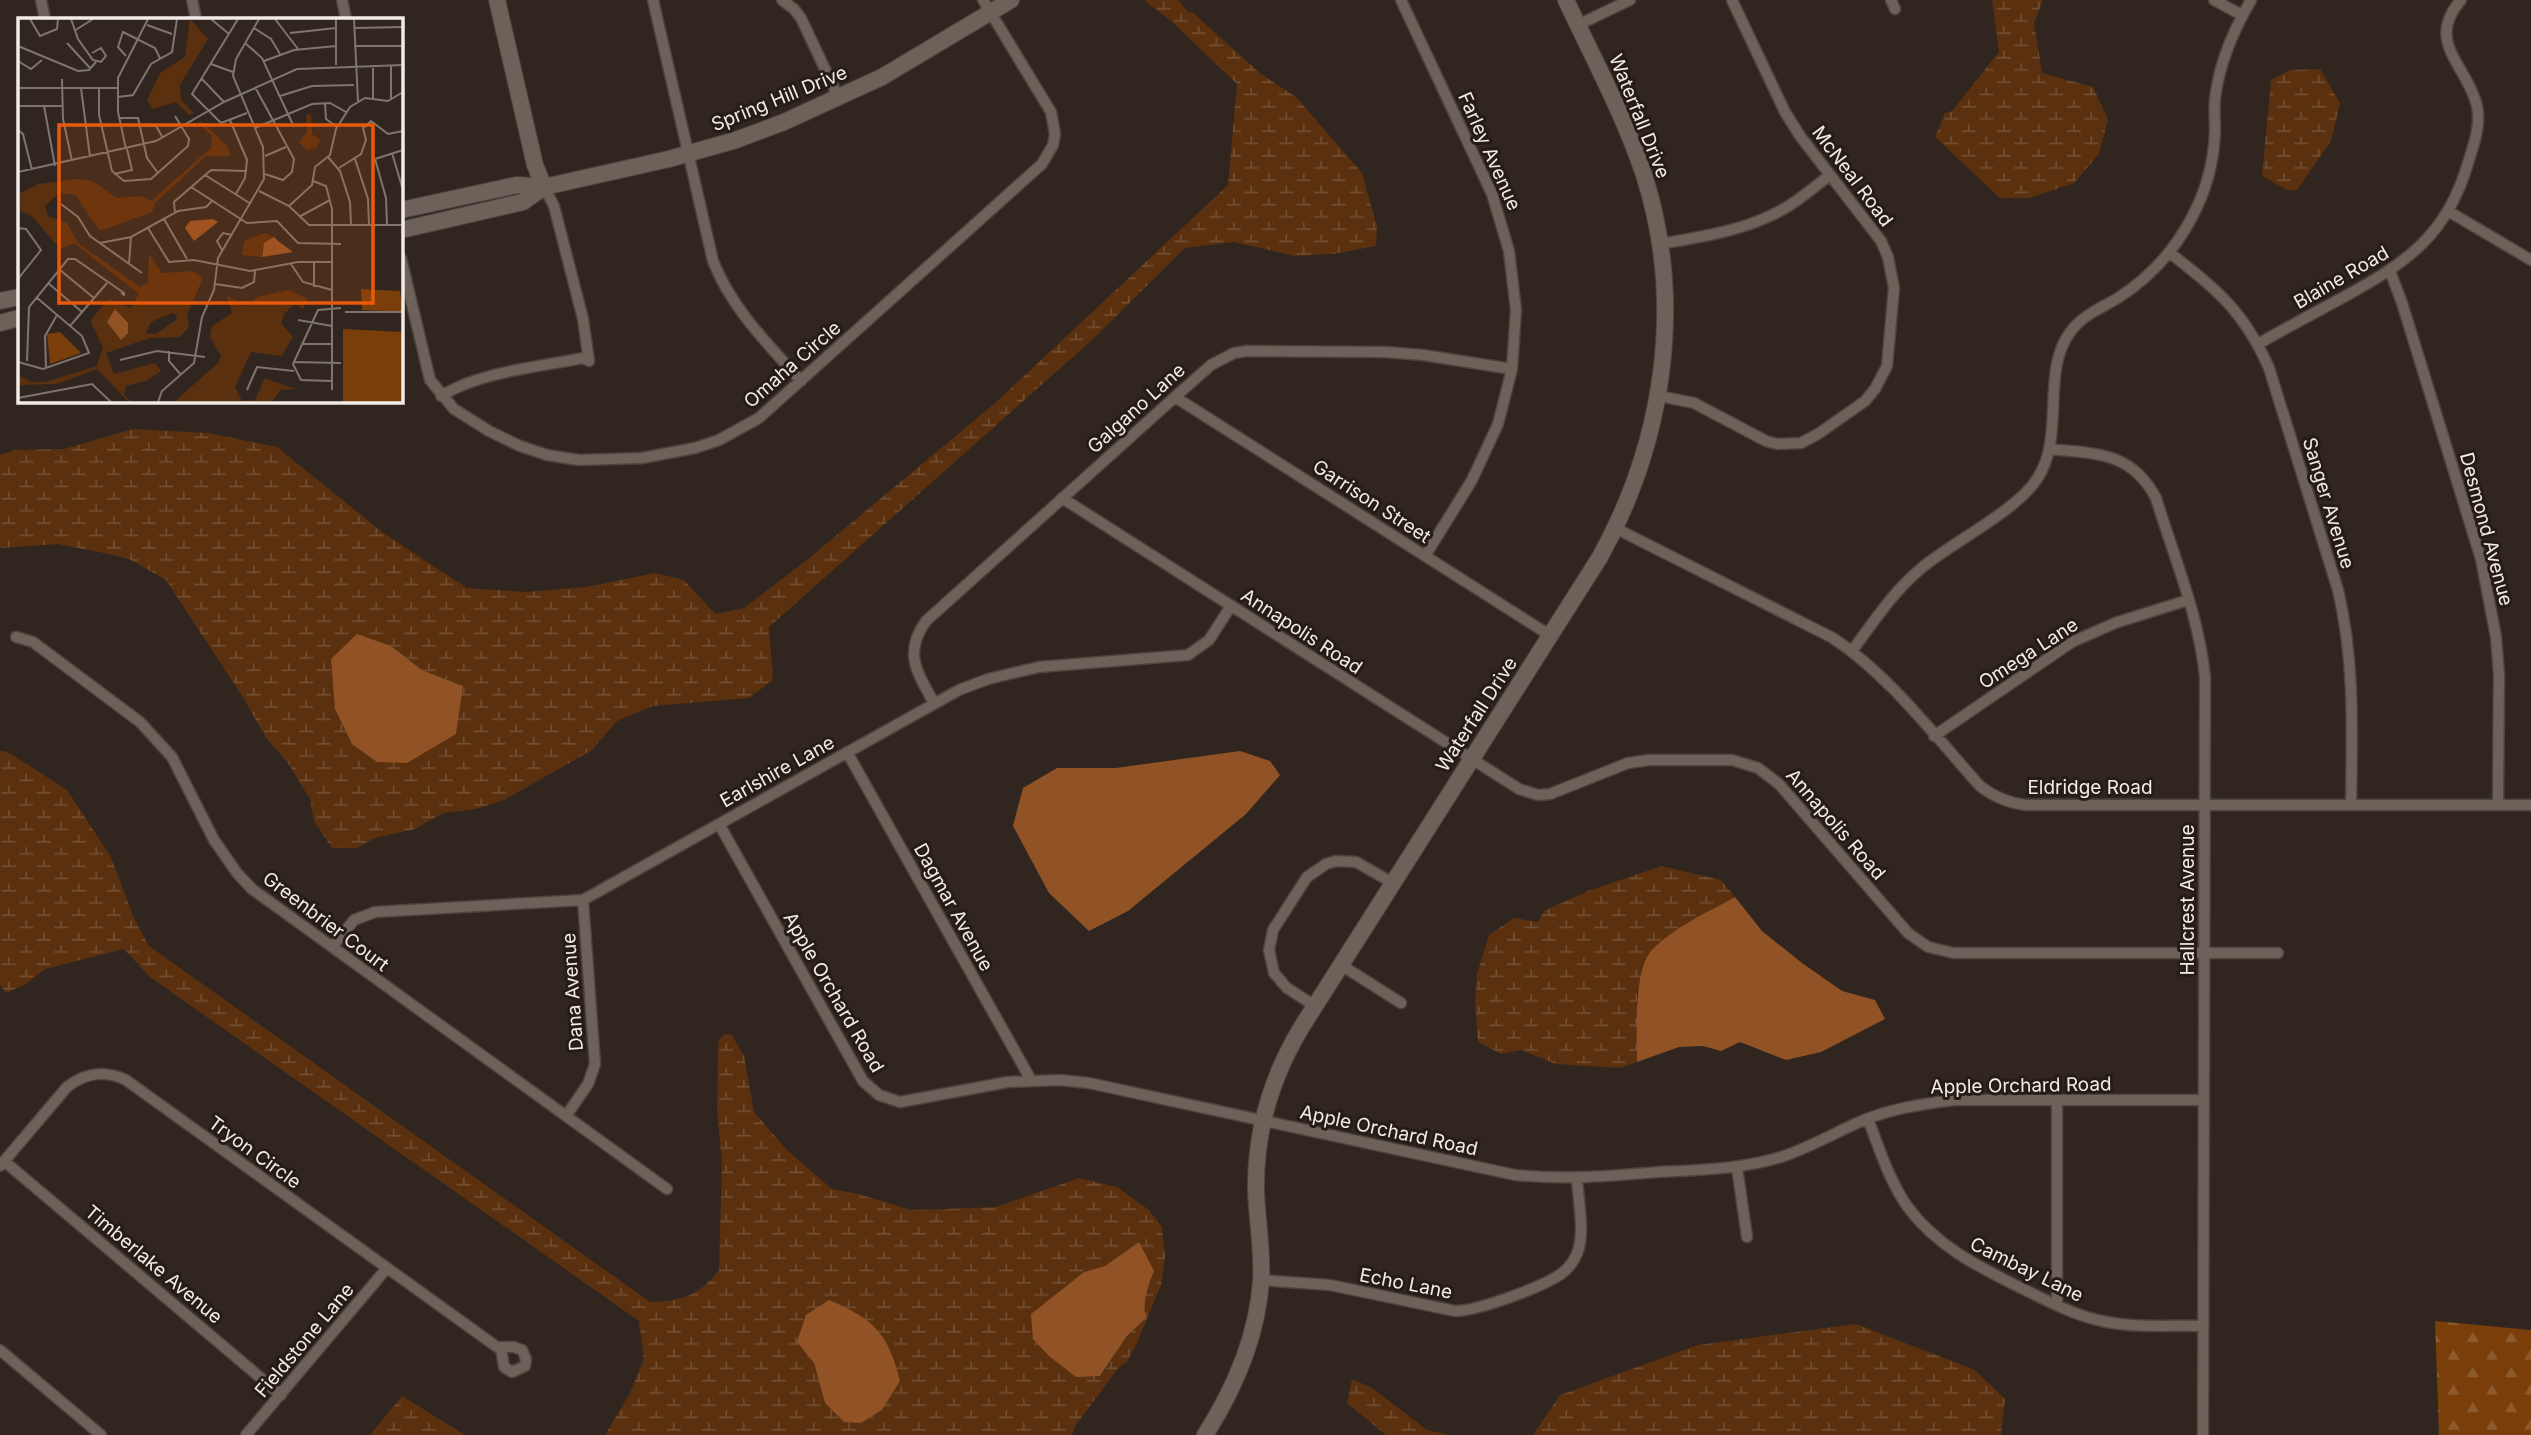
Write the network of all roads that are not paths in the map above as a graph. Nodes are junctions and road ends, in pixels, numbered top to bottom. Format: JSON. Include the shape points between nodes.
{"nodes":[{"id":1,"x":41,"y":0,"type":"edge"},
{"id":2,"x":192,"y":0,"type":"edge"},
{"id":3,"x":342,"y":0,"type":"edge"},
{"id":4,"x":497,"y":0,"type":"edge"},
{"id":5,"x":782,"y":0,"type":"edge"},
{"id":6,"x":1011,"y":0,"type":"edge"},
{"id":7,"x":1401,"y":0,"type":"edge"},
{"id":8,"x":1566,"y":0,"type":"edge"},
{"id":9,"x":1630,"y":0,"type":"edge"},
{"id":10,"x":1732,"y":0,"type":"edge"},
{"id":11,"x":2214,"y":0,"type":"edge"},
{"id":12,"x":2251,"y":0,"type":"edge"},
{"id":13,"x":2461,"y":0,"type":"edge"},
{"id":14,"x":655,"y":1,"type":"edge"},
{"id":15,"x":986,"y":6,"type":"edge"},
{"id":16,"x":2242,"y":15,"type":"junction"},
{"id":17,"x":46,"y":18,"type":"edge"},
{"id":18,"x":196,"y":18,"type":"edge"},
{"id":19,"x":346,"y":18,"type":"edge"},
{"id":20,"x":1578,"y":25,"type":"junction"},
{"id":21,"x":839,"y":99,"type":"junction"},
{"id":22,"x":688,"y":155,"type":"junction"},
{"id":23,"x":1830,"y":175,"type":"junction"},
{"id":24,"x":544,"y":187,"type":"junction"},
{"id":25,"x":402,"y":210,"type":"edge"},
{"id":26,"x":2448,"y":211,"type":"junction"},
{"id":27,"x":402,"y":230,"type":"edge"},
{"id":28,"x":1660,"y":244,"type":"junction"},
{"id":29,"x":2170,"y":253,"type":"junction"},
{"id":30,"x":2531,"y":260,"type":"edge"},
{"id":31,"x":402,"y":263,"type":"edge"},
{"id":32,"x":2390,"y":271,"type":"junction"},
{"id":33,"x":18,"y":297,"type":"edge"},
{"id":34,"x":0,"y":301,"type":"edge"},
{"id":35,"x":18,"y":318,"type":"edge"},
{"id":36,"x":0,"y":323,"type":"edge"},
{"id":37,"x":2259,"y":344,"type":"junction"},
{"id":38,"x":1512,"y":369,"type":"junction"},
{"id":39,"x":801,"y":381,"type":"junction"},
{"id":40,"x":441,"y":396,"type":"junction"},
{"id":41,"x":1659,"y":396,"type":"junction"},
{"id":42,"x":1175,"y":397,"type":"junction"},
{"id":43,"x":2049,"y":449,"type":"junction"},
{"id":44,"x":1062,"y":498,"type":"junction"},
{"id":45,"x":1615,"y":528,"type":"junction"},
{"id":46,"x":1425,"y":556,"type":"junction"},
{"id":47,"x":2188,"y":600,"type":"junction"},
{"id":48,"x":1231,"y":606,"type":"junction"},
{"id":49,"x":1550,"y":636,"type":"junction"},
{"id":50,"x":16,"y":637,"type":"dead end"},
{"id":51,"x":1852,"y":651,"type":"junction"},
{"id":52,"x":934,"y":703,"type":"junction"},
{"id":53,"x":1934,"y":736,"type":"junction"},
{"id":54,"x":847,"y":752,"type":"junction"},
{"id":55,"x":1472,"y":760,"type":"junction"},
{"id":56,"x":2205,"y":805,"type":"junction"},
{"id":57,"x":2351,"y":805,"type":"junction"},
{"id":58,"x":2498,"y":805,"type":"junction"},
{"id":59,"x":2531,"y":805,"type":"edge"},
{"id":60,"x":719,"y":824,"type":"junction"},
{"id":61,"x":1393,"y":883,"type":"junction"},
{"id":62,"x":583,"y":900,"type":"junction"},
{"id":63,"x":331,"y":947,"type":"junction"},
{"id":64,"x":2204,"y":953,"type":"junction"},
{"id":65,"x":2278,"y":953,"type":"dead end"},
{"id":66,"x":1341,"y":965,"type":"junction"},
{"id":67,"x":1401,"y":1003,"type":"dead end"},
{"id":68,"x":1315,"y":1006,"type":"junction"},
{"id":69,"x":1031,"y":1080,"type":"junction"},
{"id":70,"x":2057,"y":1100,"type":"junction"},
{"id":71,"x":2204,"y":1100,"type":"junction"},
{"id":72,"x":566,"y":1116,"type":"junction"},
{"id":73,"x":1868,"y":1119,"type":"junction"},
{"id":74,"x":1262,"y":1121,"type":"junction"},
{"id":75,"x":2,"y":1163,"type":"edge"},
{"id":76,"x":1737,"y":1167,"type":"junction"},
{"id":77,"x":1577,"y":1178,"type":"junction"},
{"id":78,"x":667,"y":1189,"type":"dead end"},
{"id":79,"x":1747,"y":1237,"type":"dead end"},
{"id":80,"x":387,"y":1268,"type":"junction"},
{"id":81,"x":1261,"y":1280,"type":"junction"},
{"id":82,"x":2057,"y":1305,"type":"junction"},
{"id":83,"x":2203,"y":1325,"type":"junction"},
{"id":84,"x":501,"y":1348,"type":"dead end"},
{"id":85,"x":0,"y":1350,"type":"edge"},
{"id":86,"x":281,"y":1395,"type":"junction"},
{"id":87,"x":101,"y":1435,"type":"edge"},
{"id":88,"x":246,"y":1435,"type":"edge"},
{"id":89,"x":1205,"y":1435,"type":"edge"},
{"id":90,"x":2203,"y":1435,"type":"edge"}],
"edges":[{"from":1,"to":17,"type":"street"},
{"from":2,"to":18,"type":"street"},
{"from":3,"to":19,"type":"street"},
{"from":4,"to":24,"type":"street"},
{"from":5,"to":21,"type":"street","via":[[801,18]]},
{"from":6,"to":15,"type":"street","name":"Spring Hill Drive"},
{"from":7,"to":38,"type":"street","name":"Farley Avenue","via":[[1502,220],[1516,310]]},
{"from":8,"to":20,"type":"street","name":"Waterfall Drive"},
{"from":9,"to":20,"type":"street"},
{"from":10,"to":23,"type":"street","name":"McNeal Road","via":[[1785,112]]},
{"from":11,"to":16,"type":"street"},
{"from":12,"to":16,"type":"street"},
{"from":13,"to":26,"type":"street","name":"Blaine Road","via":[[2448,23],[2447,46],[2473,94],[2479,120],[2463,182]]},
{"from":14,"to":22,"type":"street"},
{"from":15,"to":21,"type":"street","name":"Spring Hill Drive","via":[[882,77]]},
{"from":15,"to":39,"type":"street","name":"Omaha Circle","via":[[1051,112],[1055,134],[1049,155]]},
{"from":16,"to":29,"type":"street","via":[[2218,77],[2209,174],[2193,217]]},
{"from":20,"to":28,"type":"street","name":"Waterfall Drive","via":[[1632,143]]},
{"from":21,"to":22,"type":"street","name":"Spring Hill Drive"},
{"from":22,"to":24,"type":"street","name":"Spring Hill Drive"},
{"from":22,"to":39,"type":"street","via":[[720,278],[744,317]]},
{"from":23,"to":28,"type":"street","via":[[1791,205],[1755,222],[1716,235]]},
{"from":23,"to":41,"type":"street","name":"McNeal Road","via":[[1881,241],[1892,273],[1889,353],[1875,389],[1818,434],[1790,445],[1766,441],[1694,403]]},
{"from":24,"to":25,"type":"street","name":"Spring Hill Drive","via":[[517,185]]},
{"from":24,"to":27,"type":"street","name":"Spring Hill Drive","via":[[523,202]]},
{"from":24,"to":40,"type":"street","via":[[554,206],[589,361],[583,358],[495,376]]},
{"from":26,"to":30,"type":"street"},
{"from":26,"to":32,"type":"street","name":"Blaine Road","via":[[2423,243]]},
{"from":28,"to":41,"type":"street","name":"Waterfall Drive","via":[[1665,328]]},
{"from":29,"to":37,"type":"street","name":"Sanger Avenue","via":[[2232,305]]},
{"from":29,"to":43,"type":"street","via":[[2139,283],[2086,316],[2067,336],[2057,363]]},
{"from":31,"to":40,"type":"street","name":"Omaha Circle","via":[[424,364]]},
{"from":32,"to":37,"type":"street","name":"Blaine Road"},
{"from":32,"to":58,"type":"street","name":"Desmond Avenue","via":[[2490,596],[2499,675]]},
{"from":33,"to":34,"type":"street"},
{"from":35,"to":36,"type":"street"},
{"from":37,"to":57,"type":"street","name":"Sanger Avenue","via":[[2345,621],[2352,685]]},
{"from":38,"to":42,"type":"street","name":"Galgano Lane","via":[[1387,352],[1247,351],[1211,365]]},
{"from":38,"to":46,"type":"street","name":"Farley Avenue","via":[[1487,452]]},
{"from":39,"to":40,"type":"street","name":"Omaha Circle","via":[[759,418],[719,440],[695,449],[612,460],[563,458],[520,446],[454,409]]},
{"from":41,"to":45,"type":"street","name":"Waterfall Drive","via":[[1641,467]]},
{"from":42,"to":44,"type":"street","name":"Galgano Lane"},
{"from":42,"to":46,"type":"street","name":"Garrison Street"},
{"from":43,"to":47,"type":"street","name":"Hallcrest Avenue","via":[[2111,457],[2141,476],[2155,498]]},
{"from":43,"to":51,"type":"street","via":[[2029,489],[1923,567],[1892,597]]},
{"from":44,"to":48,"type":"street","name":"Annapolis Road"},
{"from":44,"to":52,"type":"street","name":"Galgano Lane","via":[[918,631],[915,665]]},
{"from":45,"to":49,"type":"street","name":"Waterfall Drive"},
{"from":45,"to":51,"type":"street","name":"Eldridge Road"},
{"from":46,"to":49,"type":"street","name":"Garrison Street"},
{"from":47,"to":53,"type":"street","name":"Omega Lane","via":[[2072,642]]},
{"from":47,"to":56,"type":"street","name":"Hallcrest Avenue","via":[[2205,677]]},
{"from":48,"to":52,"type":"street","name":"Earlshire Lane","via":[[1209,640],[1188,655],[1039,667],[988,679]]},
{"from":48,"to":55,"type":"street","name":"Annapolis Road"},
{"from":49,"to":55,"type":"street","name":"Waterfall Drive"},
{"from":50,"to":63,"type":"street","name":"Greenbrier Court","via":[[33,642],[156,737],[237,873]]},
{"from":51,"to":53,"type":"street","name":"Eldridge Road"},
{"from":52,"to":54,"type":"street","name":"Earlshire Lane"},
{"from":53,"to":56,"type":"street","name":"Eldridge Road","via":[[1980,786],[2012,803]]},
{"from":54,"to":60,"type":"street","name":"Earlshire Lane"},
{"from":54,"to":69,"type":"street","name":"Dagmar Avenue"},
{"from":55,"to":61,"type":"street","name":"Waterfall Drive"},
{"from":55,"to":64,"type":"street","name":"Annapolis Road","via":[[1519,789],[1538,795],[1640,761],[1745,762],[1779,784],[1908,933],[1928,947],[1954,953]]},
{"from":56,"to":57,"type":"street","name":"Eldridge Road"},
{"from":56,"to":64,"type":"street","name":"Hallcrest Avenue"},
{"from":57,"to":58,"type":"street","name":"Eldridge Road"},
{"from":58,"to":59,"type":"street","name":"Eldridge Road"},
{"from":60,"to":62,"type":"street","name":"Earlshire Lane"},
{"from":60,"to":69,"type":"street","name":"Apple Orchard Road","via":[[870,1089],[900,1102]]},
{"from":61,"to":66,"type":"street","name":"Waterfall Drive"},
{"from":61,"to":68,"type":"street","via":[[1356,862],[1326,864],[1307,877],[1273,930],[1269,950],[1274,973],[1287,989]]},
{"from":62,"to":63,"type":"street","name":"Earlshire Lane","via":[[375,912],[354,920]]},
{"from":62,"to":72,"type":"street","name":"Dana Avenue","via":[[595,1064],[589,1084]]},
{"from":63,"to":72,"type":"street","name":"Greenbrier Court"},
{"from":64,"to":65,"type":"street","name":"Annapolis Road"},
{"from":64,"to":71,"type":"street","name":"Hallcrest Avenue"},
{"from":66,"to":67,"type":"street"},
{"from":66,"to":68,"type":"street","name":"Waterfall Drive"},
{"from":68,"to":74,"type":"street","name":"Waterfall Drive","via":[[1278,1070]]},
{"from":69,"to":74,"type":"street","name":"Apple Orchard Road","via":[[1089,1083]]},
{"from":70,"to":71,"type":"street","name":"Apple Orchard Road"},
{"from":70,"to":73,"type":"street","name":"Apple Orchard Road","via":[[1955,1100]]},
{"from":70,"to":82,"type":"street"},
{"from":71,"to":83,"type":"street","name":"Hallcrest Avenue"},
{"from":72,"to":78,"type":"street","name":"Greenbrier Court"},
{"from":73,"to":76,"type":"street","name":"Apple Orchard Road","via":[[1783,1156]]},
{"from":73,"to":82,"type":"street","name":"Cambay Lane","via":[[1895,1186],[1932,1235],[1969,1262]]},
{"from":74,"to":77,"type":"street","name":"Apple Orchard Road","via":[[1515,1175]]},
{"from":74,"to":81,"type":"street","name":"Waterfall Drive","via":[[1256,1179]]},
{"from":75,"to":80,"type":"street","name":"Tryon Circle","via":[[76,1080],[97,1073],[116,1075]]},
{"from":75,"to":86,"type":"street","name":"Timberlake Avenue"},
{"from":76,"to":77,"type":"street","name":"Apple Orchard Road"},
{"from":76,"to":79,"type":"street"},
{"from":77,"to":81,"type":"street","name":"Echo Lane","via":[[1580,1241],[1569,1266],[1551,1279],[1475,1309],[1455,1311],[1330,1285]]},
{"from":80,"to":84,"type":"street","name":"Tryon Circle"},
{"from":80,"to":86,"type":"street","name":"Fieldstone Lane"},
{"from":81,"to":89,"type":"street","name":"Waterfall Drive","via":[[1247,1354],[1224,1406]]},
{"from":82,"to":83,"type":"street","name":"Cambay Lane","via":[[2108,1322]]},
{"from":83,"to":90,"type":"street","name":"Hallcrest Avenue"},
{"from":85,"to":87,"type":"street"},
{"from":86,"to":88,"type":"street","name":"Fieldstone Lane"}]}
